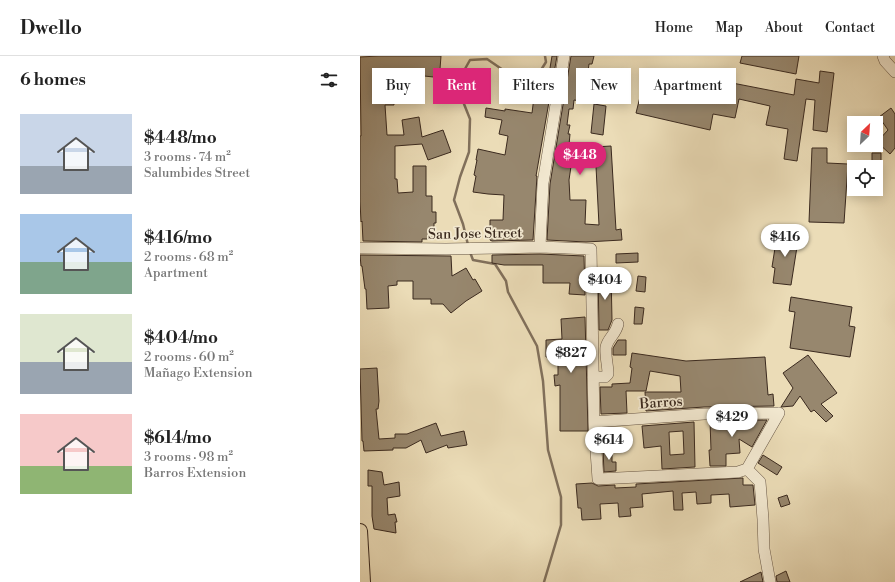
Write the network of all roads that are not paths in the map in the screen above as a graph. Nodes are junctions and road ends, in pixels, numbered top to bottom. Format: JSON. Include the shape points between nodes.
{"nodes":[{"id":1,"x":564,"y":56,"type":"edge"},
{"id":2,"x":883,"y":56,"type":"edge"},
{"id":3,"x":895,"y":72,"type":"edge"},
{"id":4,"x":540,"y":247,"type":"junction"},
{"id":5,"x":360,"y":248,"type":"edge"},
{"id":6,"x":618,"y":324,"type":"dead end"},
{"id":7,"x":593,"y":378,"type":"junction"},
{"id":8,"x":594,"y":422,"type":"junction"},
{"id":9,"x":747,"y":469,"type":"junction"},
{"id":10,"x":360,"y":531,"type":"edge"},
{"id":11,"x":364,"y":582,"type":"edge"},
{"id":12,"x":770,"y":582,"type":"edge"}],
"edges":[{"from":1,"to":4,"type":"street","via":[[543,182]]},
{"from":2,"to":3,"type":"street"},
{"from":4,"to":5,"type":"street","name":"San Jose Street"},
{"from":4,"to":7,"type":"street","name":"San Jose Street","via":[[591,249]]},
{"from":6,"to":7,"type":"street","via":[[617,331],[610,337],[606,348],[608,374],[605,378]]},
{"from":7,"to":8,"type":"street"},
{"from":8,"to":9,"type":"street","via":[[598,478],[738,472]]},
{"from":8,"to":9,"type":"street","name":"Barros","via":[[704,414],[779,413]]},
{"from":9,"to":12,"type":"street","via":[[760,482],[764,549]]},
{"from":10,"to":11,"type":"main road"}]}
